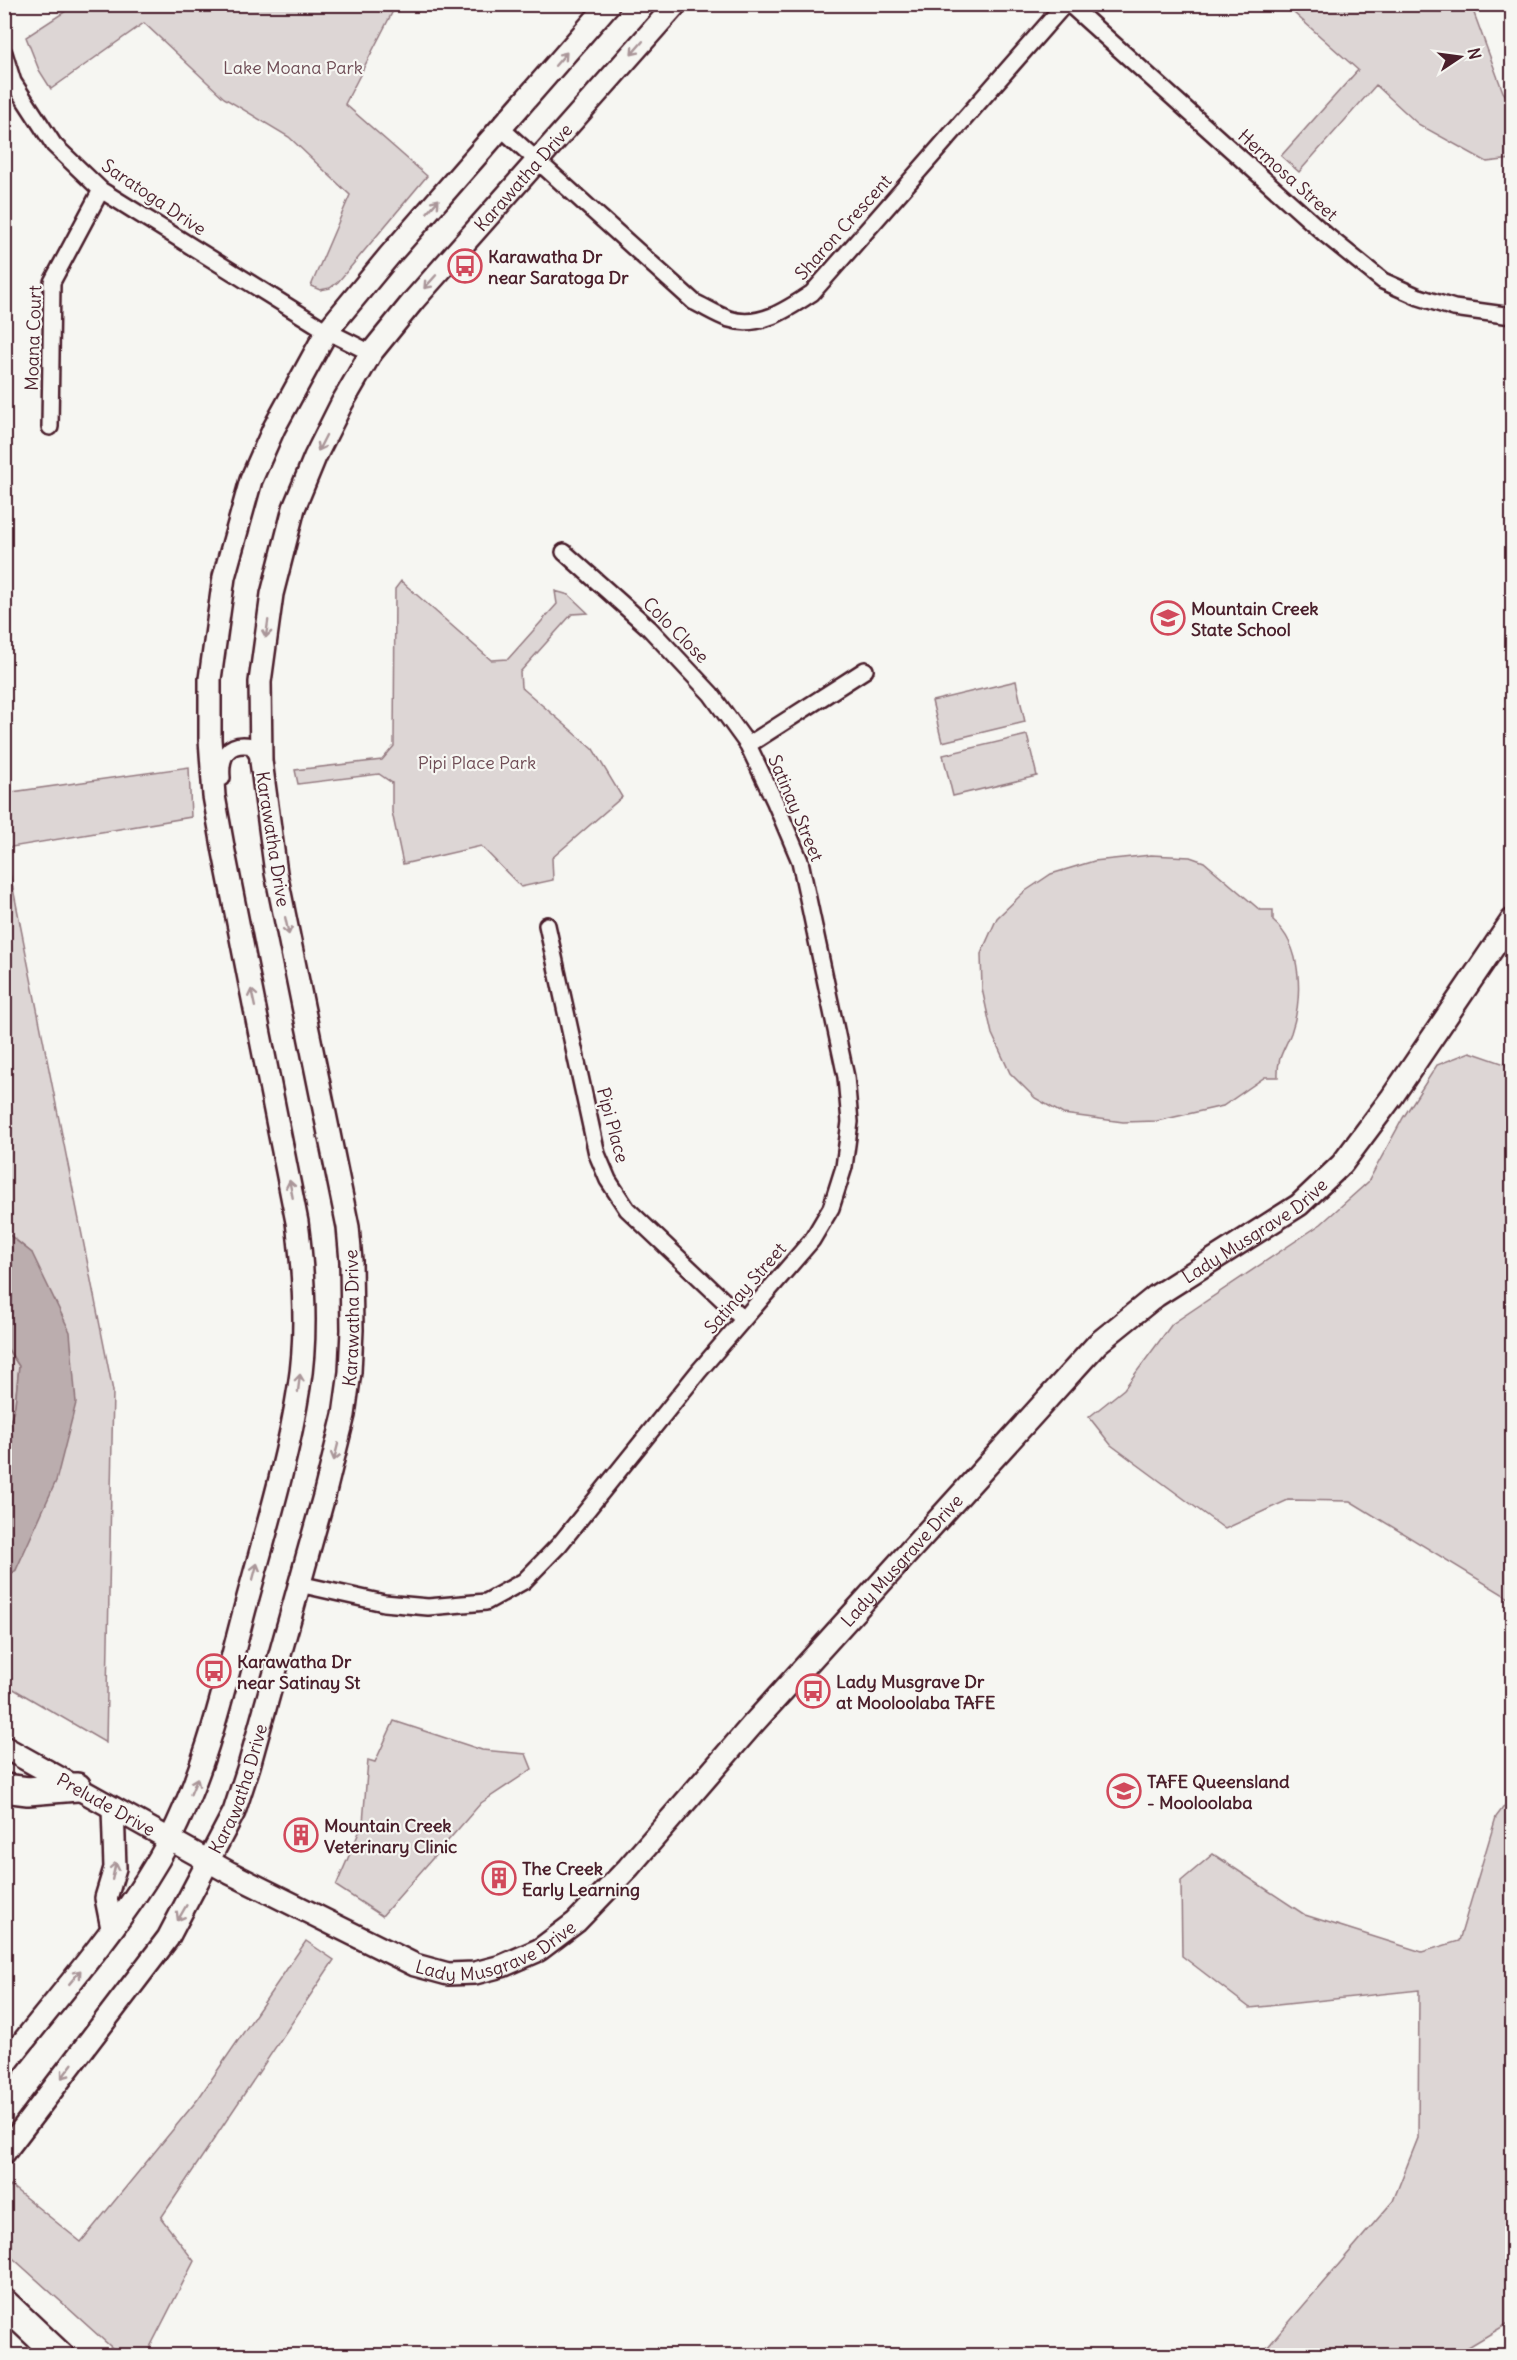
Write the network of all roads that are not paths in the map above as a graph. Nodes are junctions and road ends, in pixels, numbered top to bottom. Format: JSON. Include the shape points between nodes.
{"nodes":[{"id":1,"x":609,"y":4,"type":"edge"},
{"id":2,"x":676,"y":4,"type":"edge"},
{"id":3,"x":1067,"y":4,"type":"edge"},
{"id":4,"x":4,"y":52,"type":"edge"},
{"id":5,"x":501,"y":128,"type":"junction"},
{"id":6,"x":539,"y":160,"type":"junction"},
{"id":7,"x":101,"y":190,"type":"junction"},
{"id":8,"x":1512,"y":316,"type":"edge"},
{"id":9,"x":327,"y":331,"type":"junction"},
{"id":10,"x":371,"y":353,"type":"junction"},
{"id":11,"x":50,"y":427,"type":"dead end"},
{"id":12,"x":564,"y":552,"type":"dead end"},
{"id":13,"x":865,"y":670,"type":"dead end"},
{"id":14,"x":748,"y":745,"type":"junction"},
{"id":15,"x":261,"y":761,"type":"junction"},
{"id":16,"x":224,"y":852,"type":"junction"},
{"id":17,"x":1512,"y":920,"type":"edge"},
{"id":18,"x":546,"y":925,"type":"dead end"},
{"id":19,"x":743,"y":1319,"type":"junction"},
{"id":20,"x":299,"y":1584,"type":"junction"},
{"id":21,"x":4,"y":1747,"type":"edge"},
{"id":22,"x":77,"y":1787,"type":"junction"},
{"id":23,"x":4,"y":1788,"type":"edge"},
{"id":24,"x":113,"y":1808,"type":"junction"},
{"id":25,"x":169,"y":1840,"type":"junction"},
{"id":26,"x":209,"y":1861,"type":"junction"},
{"id":27,"x":112,"y":1928,"type":"junction"},
{"id":28,"x":4,"y":2066,"type":"edge"},
{"id":29,"x":4,"y":2153,"type":"edge"},
{"id":30,"x":4,"y":2302,"type":"edge"},
{"id":31,"x":60,"y":2355,"type":"edge"}],
"edges":[{"from":5,"to":1,"type":"main road","one_way":true},
{"from":2,"to":6,"type":"main road","name":"Karawatha Drive","one_way":true},
{"from":3,"to":6,"type":"street","name":"Sharon Crescent","via":[[812,292],[781,313],[757,320],[730,320],[694,302]]},
{"from":3,"to":8,"type":"street","name":"Hermosa Street","via":[[1280,195],[1383,281],[1454,308]]},
{"from":4,"to":7,"type":"street","name":"Saratoga Drive","via":[[13,82],[54,145]]},
{"from":5,"to":6,"type":"street","name":"Sharon Crescent"},
{"from":9,"to":5,"type":"main road","one_way":true},
{"from":6,"to":10,"type":"main road","name":"Karawatha Drive","one_way":true},
{"from":7,"to":9,"type":"street","name":"Saratoga Drive"},
{"from":7,"to":11,"type":"street","name":"Moana Court","via":[[52,282]]},
{"from":9,"to":10,"type":"street"},
{"from":9,"to":16,"type":"main road","via":[[274,428],[251,480],[224,577],[210,679],[210,739],[214,796]]},
{"from":10,"to":15,"type":"main road","name":"Karawatha Drive","one_way":true,"via":[[324,439],[294,508],[272,594],[262,660]]},
{"from":12,"to":14,"type":"street","name":"Colo Close","via":[[649,628],[711,694]]},
{"from":13,"to":14,"type":"street"},
{"from":14,"to":19,"type":"street","name":"Satinay Street","via":[[800,861],[846,1077],[850,1122],[844,1167],[831,1208],[812,1240]]},
{"from":15,"to":16,"type":"street","via":[[252,746],[245,745],[232,747],[221,761],[228,820]]},
{"from":15,"to":20,"type":"main road","name":"Karawatha Drive","one_way":true,"via":[[276,873],[341,1192],[351,1261],[352,1330],[344,1415]]},
{"from":25,"to":16,"type":"main road","one_way":true,"via":[[197,1778],[224,1693],[288,1444],[304,1327],[304,1274],[297,1222]]},
{"from":17,"to":26,"type":"main road","name":"Lady Musgrave Drive","via":[[1342,1164],[1299,1205],[1156,1296],[1098,1343],[628,1868],[576,1922],[540,1950],[475,1973],[430,1970],[343,1931]]},
{"from":18,"to":19,"type":"street","name":"Pipi Place","via":[[597,1154],[608,1180],[627,1209]]},
{"from":19,"to":20,"type":"street","name":"Satinay Street","via":[[524,1581],[486,1602],[428,1607],[384,1603]]},
{"from":20,"to":26,"type":"main road","name":"Karawatha Drive","via":[[242,1788]]},
{"from":21,"to":22,"type":"main road","name":"Prelude Drive"},
{"from":22,"to":23,"type":"highway","via":[[28,1791]]},
{"from":22,"to":24,"type":"main road","name":"Prelude Drive"},
{"from":24,"to":25,"type":"main road","name":"Prelude Drive"},
{"from":27,"to":24,"type":"main road","one_way":true,"via":[[106,1898],[116,1868]]},
{"from":25,"to":26,"type":"main road","name":"Prelude Drive"},
{"from":25,"to":27,"type":"main road"},
{"from":26,"to":29,"type":"main road","name":"Karawatha Drive","one_way":true,"via":[[168,1938]]},
{"from":28,"to":27,"type":"main road","one_way":true},
{"from":30,"to":31,"type":"highway"}]}
